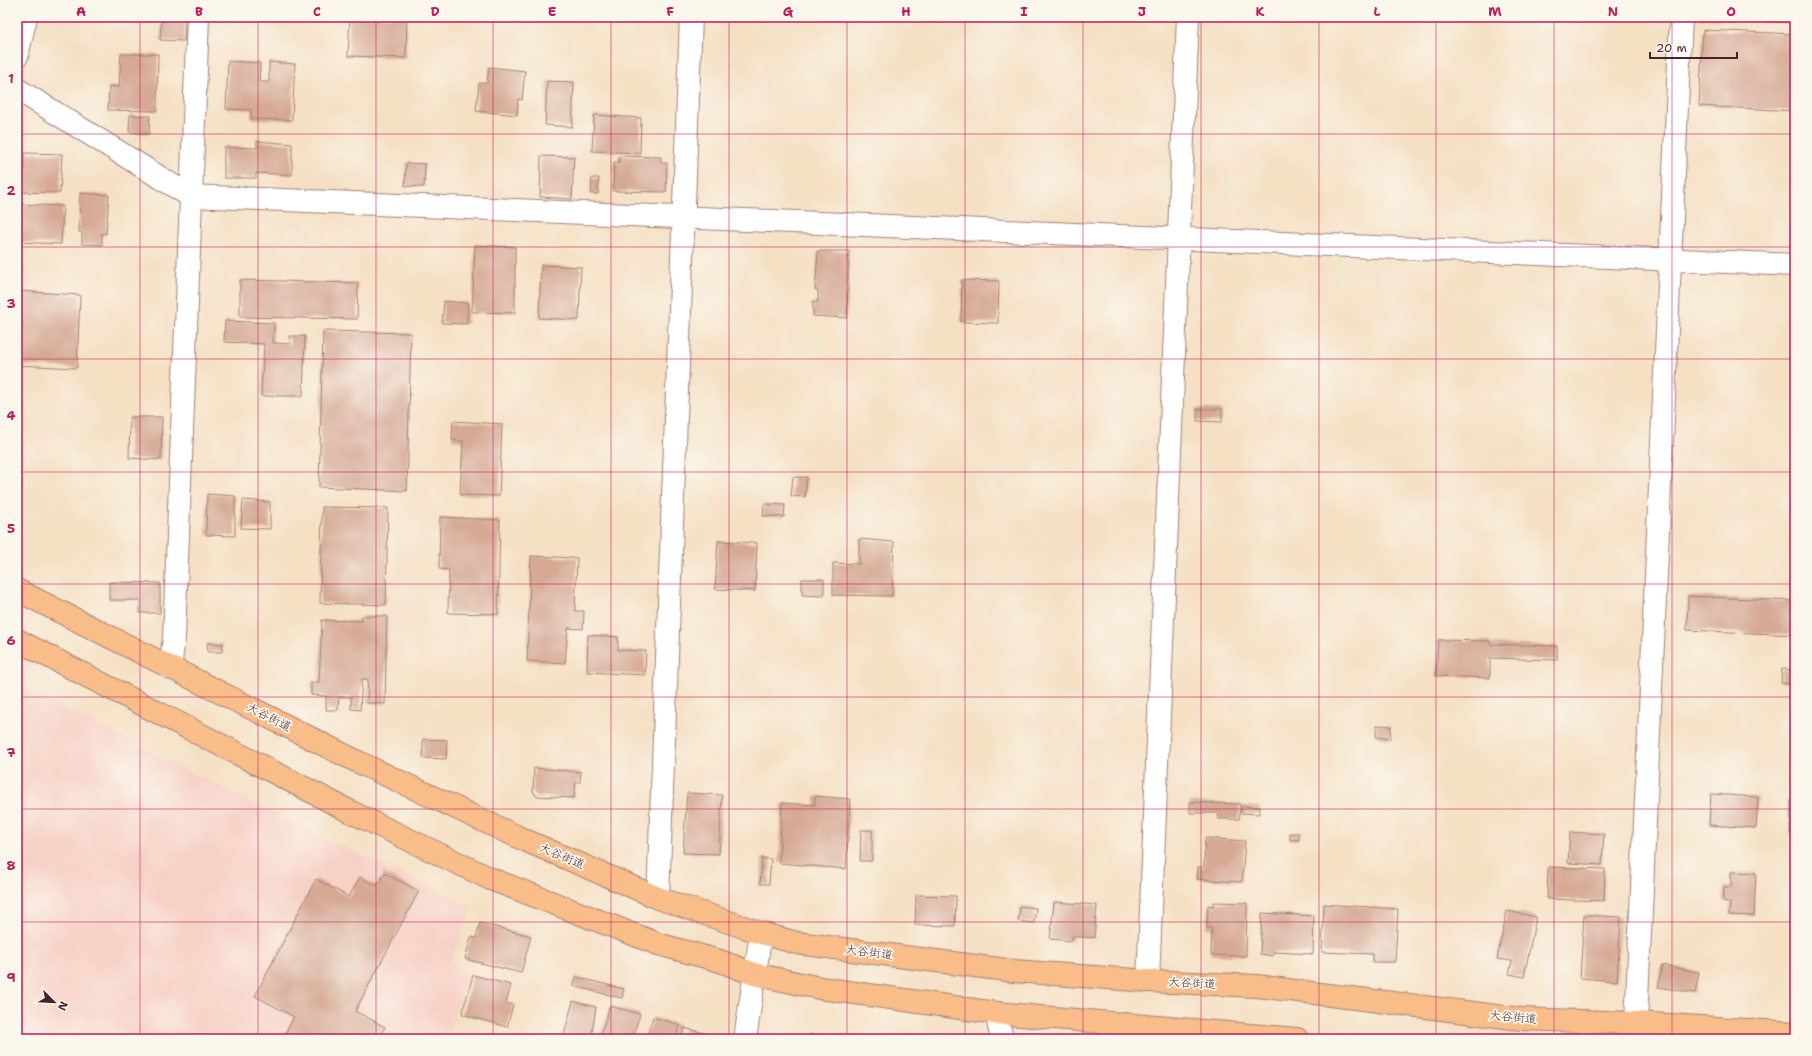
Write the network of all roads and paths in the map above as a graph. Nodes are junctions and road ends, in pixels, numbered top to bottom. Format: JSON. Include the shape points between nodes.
{"nodes":[{"id":1,"x":26,"y":17,"type":"edge"},
{"id":2,"x":198,"y":17,"type":"edge"},
{"id":3,"x":691,"y":17,"type":"edge"},
{"id":4,"x":1188,"y":17,"type":"edge"},
{"id":5,"x":1682,"y":17,"type":"edge"},
{"id":6,"x":17,"y":56,"type":"edge"},
{"id":7,"x":17,"y":89,"type":"edge"},
{"id":8,"x":190,"y":196,"type":"junction"},
{"id":9,"x":683,"y":218,"type":"junction"},
{"id":10,"x":1178,"y":239,"type":"junction"},
{"id":11,"x":1670,"y":260,"type":"junction"},
{"id":12,"x":1795,"y":265,"type":"edge"},
{"id":13,"x":17,"y":590,"type":"edge"},
{"id":14,"x":17,"y":640,"type":"edge"},
{"id":15,"x":170,"y":668,"type":"junction"},
{"id":16,"x":658,"y":898,"type":"junction"},
{"id":17,"x":761,"y":933,"type":"junction"},
{"id":18,"x":754,"y":974,"type":"junction"},
{"id":19,"x":1148,"y":981,"type":"junction"},
{"id":20,"x":996,"y":1014,"type":"junction"},
{"id":21,"x":1636,"y":1023,"type":"junction"},
{"id":22,"x":1705,"y":1033,"type":"edge"},
{"id":23,"x":1795,"y":1033,"type":"edge"},
{"id":24,"x":745,"y":1039,"type":"edge"},
{"id":25,"x":1002,"y":1039,"type":"edge"},
{"id":26,"x":1297,"y":1039,"type":"edge"}],
"edges":[{"from":1,"to":6,"type":"street"},
{"from":2,"to":8,"type":"street"},
{"from":3,"to":9,"type":"street"},
{"from":4,"to":10,"type":"street"},
{"from":5,"to":11,"type":"street"},
{"from":7,"to":8,"type":"street"},
{"from":8,"to":9,"type":"street"},
{"from":8,"to":15,"type":"street","via":[[174,638]]},
{"from":9,"to":10,"type":"street"},
{"from":9,"to":16,"type":"street"},
{"from":10,"to":11,"type":"street"},
{"from":10,"to":19,"type":"street"},
{"from":11,"to":12,"type":"street"},
{"from":11,"to":21,"type":"street"},
{"from":13,"to":15,"type":"main road","name":"大谷街道"},
{"from":14,"to":18,"type":"main road","via":[[351,812],[491,880],[658,944],[720,961]]},
{"from":15,"to":16,"type":"main road","name":"大谷街道","via":[[505,832]]},
{"from":16,"to":17,"type":"main road","name":"大谷街道"},
{"from":17,"to":18,"type":"street"},
{"from":17,"to":19,"type":"main road","name":"大谷街道","via":[[797,943],[1014,971]]},
{"from":18,"to":20,"type":"main road","via":[[820,988]]},
{"from":18,"to":24,"type":"street"},
{"from":19,"to":21,"type":"main road","name":"大谷街道","via":[[1257,986],[1522,1019]]},
{"from":20,"to":25,"type":"street"},
{"from":20,"to":26,"type":"main road"},
{"from":21,"to":22,"type":"main road","name":"大谷街道"},
{"from":22,"to":23,"type":"main road","name":"大谷街道"}]}
